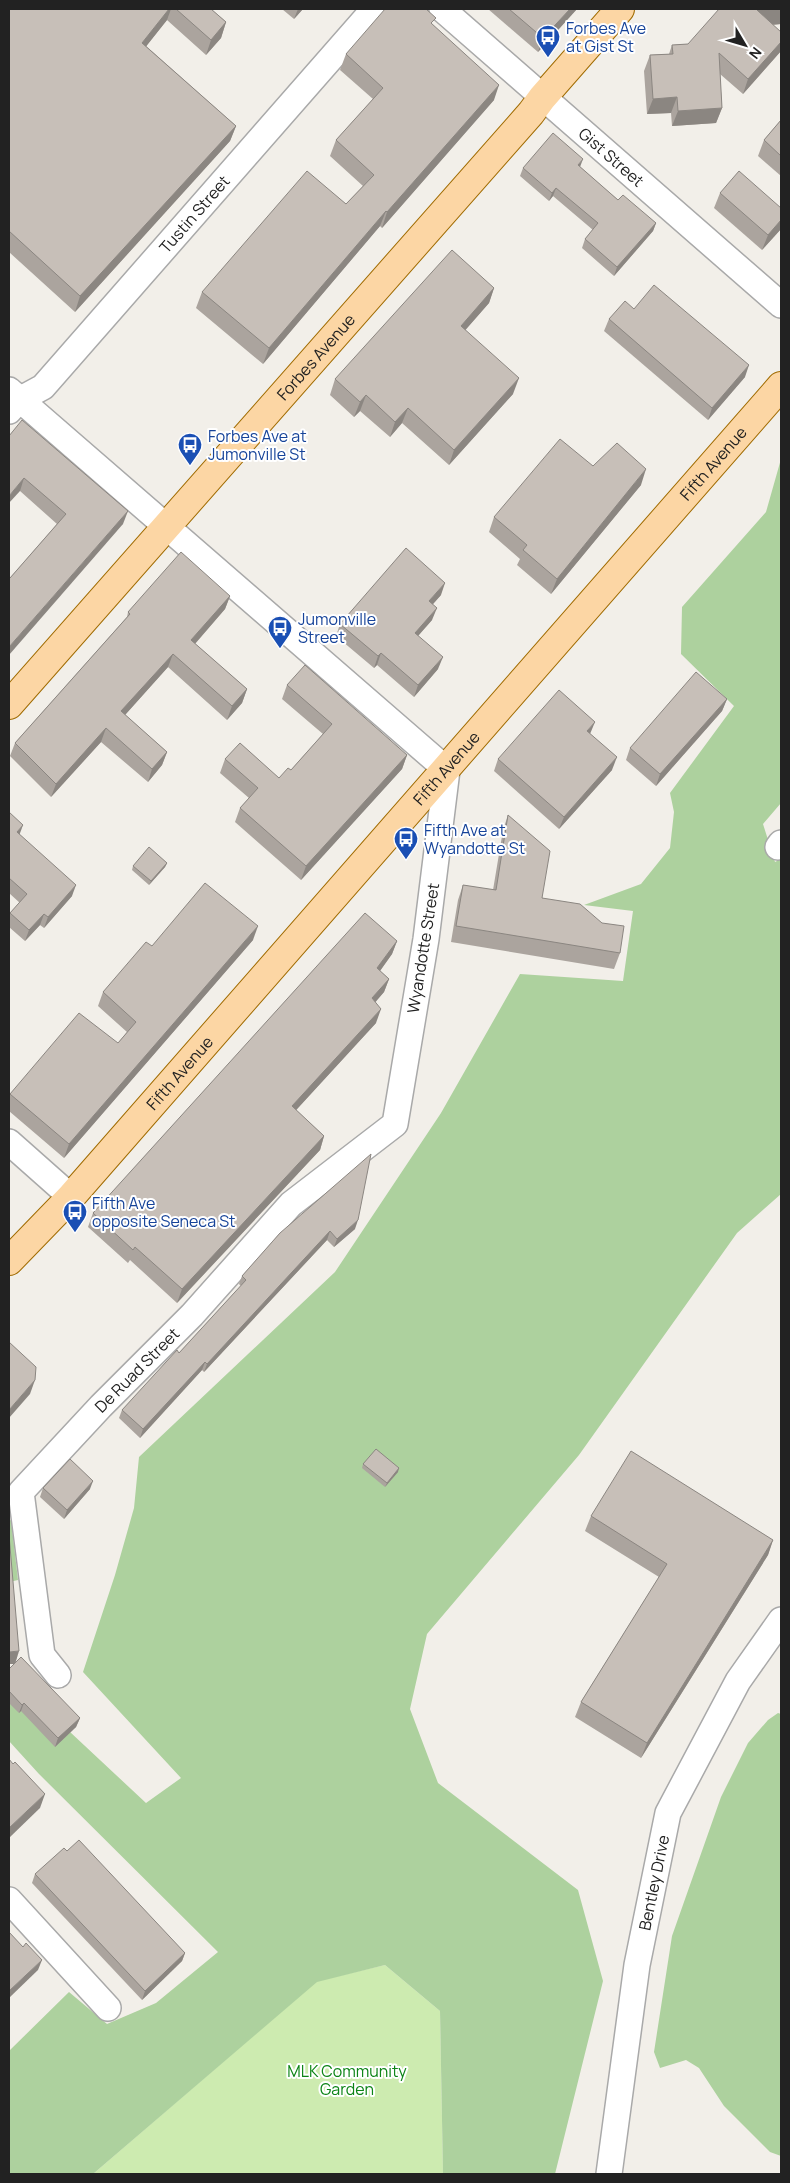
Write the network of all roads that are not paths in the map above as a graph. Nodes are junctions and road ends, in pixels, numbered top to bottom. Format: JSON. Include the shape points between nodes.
{"nodes":[{"id":1,"x":374,"y":9,"type":"edge"},
{"id":2,"x":442,"y":9,"type":"edge"},
{"id":3,"x":620,"y":9,"type":"edge"},
{"id":4,"x":542,"y":98,"type":"junction"},
{"id":5,"x":781,"y":305,"type":"edge"},
{"id":6,"x":781,"y":386,"type":"edge"},
{"id":7,"x":12,"y":401,"type":"edge"},
{"id":8,"x":166,"y":526,"type":"junction"},
{"id":9,"x":9,"y":705,"type":"edge"},
{"id":10,"x":447,"y":770,"type":"junction"},
{"id":11,"x":395,"y":1124,"type":"joint"},
{"id":12,"x":9,"y":1142,"type":"edge"},
{"id":13,"x":71,"y":1197,"type":"junction"},
{"id":14,"x":9,"y":1261,"type":"edge"},
{"id":15,"x":781,"y":1620,"type":"edge"},
{"id":16,"x":58,"y":1675,"type":"dead end"},
{"id":17,"x":9,"y":1900,"type":"edge"},
{"id":18,"x":108,"y":2008,"type":"dead end"},
{"id":19,"x":609,"y":2174,"type":"edge"}],
"edges":[{"from":1,"to":7,"type":"street","name":"Tustin Street","via":[[42,387]]},
{"from":2,"to":4,"type":"street","name":"Gist Street"},
{"from":3,"to":4,"type":"main road","name":"Forbes Avenue"},
{"from":4,"to":5,"type":"street","name":"Gist Street"},
{"from":4,"to":8,"type":"main road","name":"Forbes Avenue"},
{"from":6,"to":10,"type":"main road","name":"Fifth Avenue"},
{"from":7,"to":8,"type":"street"},
{"from":8,"to":9,"type":"main road","name":"Forbes Avenue"},
{"from":8,"to":10,"type":"street"},
{"from":10,"to":11,"type":"street","name":"Wyandotte Street","via":[[426,939]]},
{"from":10,"to":13,"type":"main road","name":"Fifth Avenue"},
{"from":11,"to":16,"type":"street","name":"De Ruad Street","via":[[291,1204],[192,1315],[21,1492],[42,1655]]},
{"from":12,"to":13,"type":"street"},
{"from":13,"to":14,"type":"main road","name":"Fifth Avenue"},
{"from":15,"to":19,"type":"street","name":"Bentley Drive","via":[[738,1681],[668,1813],[637,1965]]},
{"from":17,"to":18,"type":"street"}]}
